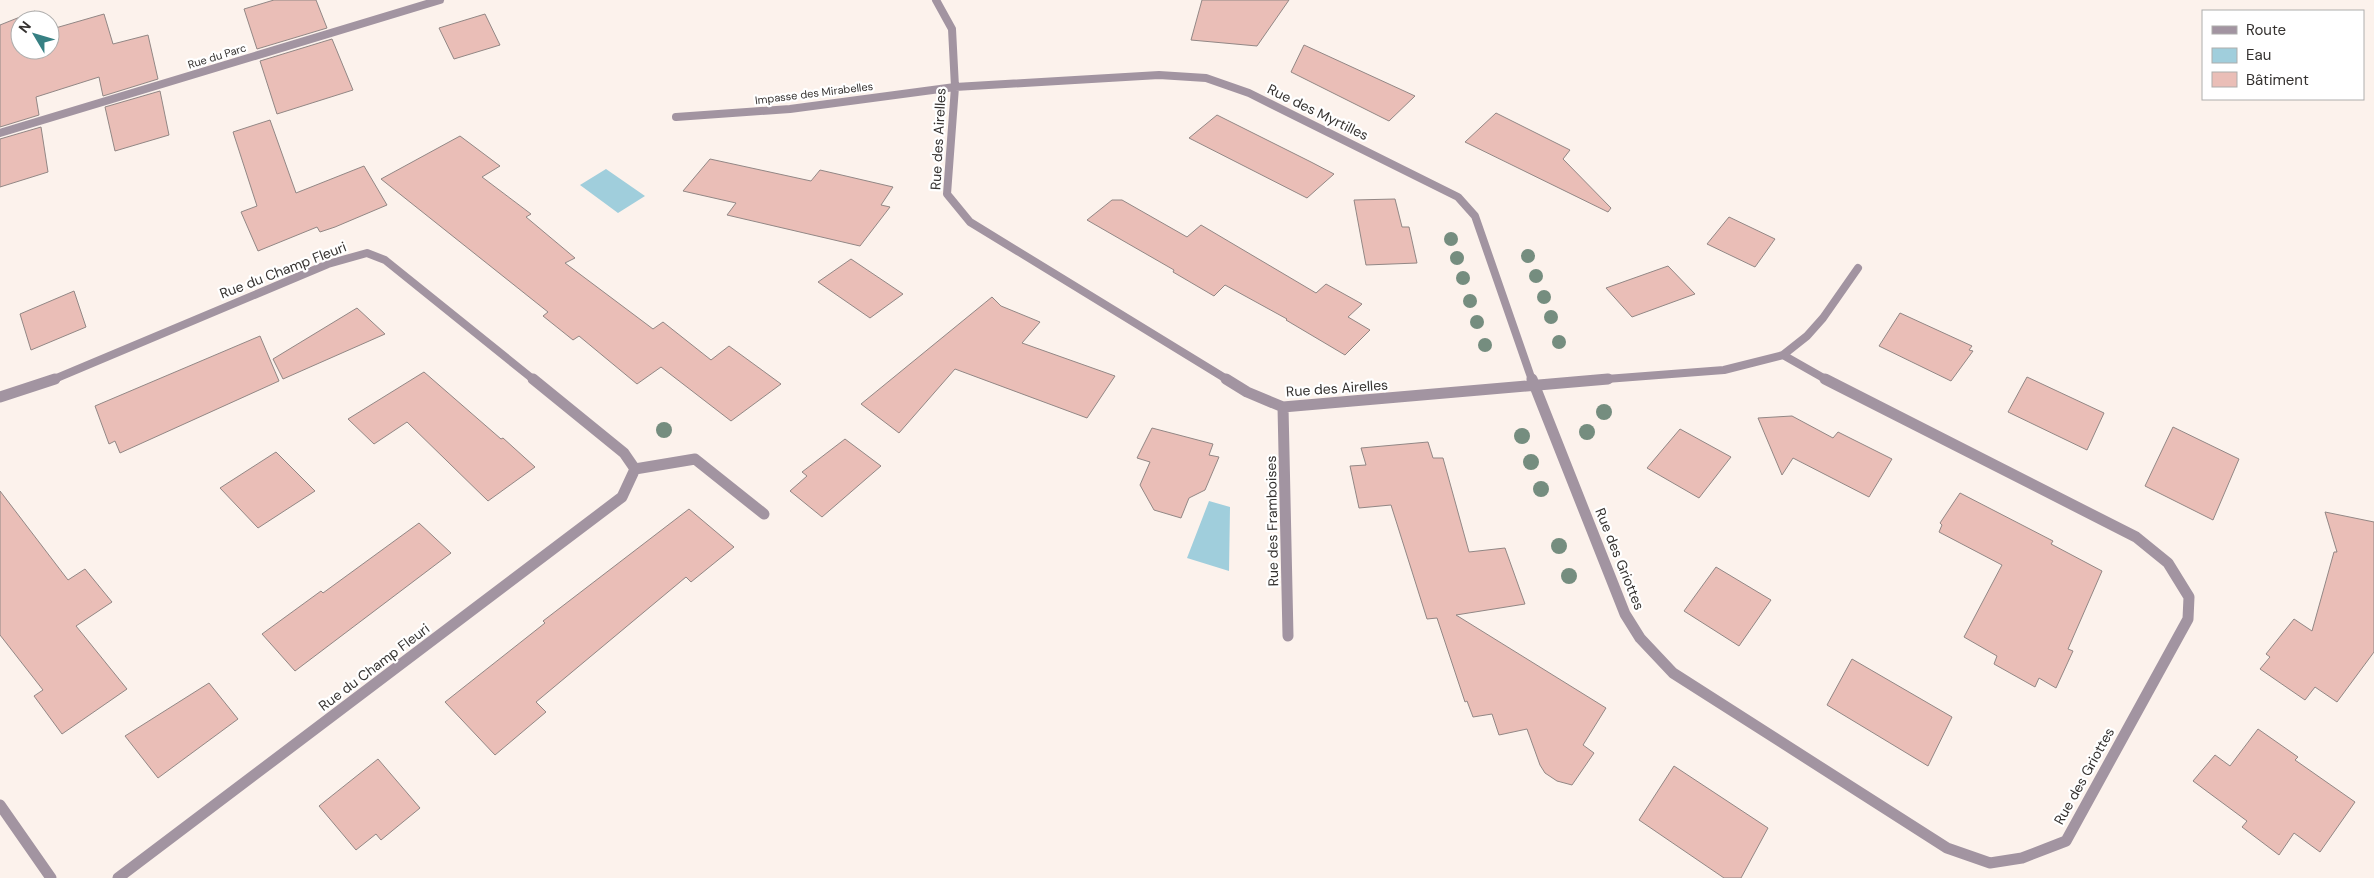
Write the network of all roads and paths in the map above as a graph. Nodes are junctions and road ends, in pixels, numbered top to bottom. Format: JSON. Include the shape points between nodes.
{"nodes":[{"id":1,"x":440,"y":0,"type":"edge"},
{"id":2,"x":936,"y":0,"type":"edge"},
{"id":3,"x":955,"y":87,"type":"junction"},
{"id":4,"x":676,"y":116,"type":"dead end"},
{"id":5,"x":0,"y":133,"type":"edge"},
{"id":6,"x":1858,"y":268,"type":"dead end"},
{"id":7,"x":1782,"y":355,"type":"junction"},
{"id":8,"x":1534,"y":385,"type":"junction"},
{"id":9,"x":0,"y":397,"type":"edge"},
{"id":10,"x":1283,"y":407,"type":"junction"},
{"id":11,"x":636,"y":469,"type":"junction"},
{"id":12,"x":764,"y":514,"type":"dead end"},
{"id":13,"x":1288,"y":636,"type":"dead end"},
{"id":14,"x":0,"y":805,"type":"edge"},
{"id":15,"x":51,"y":878,"type":"edge"},
{"id":16,"x":118,"y":878,"type":"edge"}],
"edges":[{"from":1,"to":5,"type":"street","name":"Rue du Parc"},
{"from":2,"to":3,"type":"street","name":"Rue des Airelles","via":[[952,28]]},
{"from":3,"to":4,"type":"street","name":"Impasse des Mirabelles","via":[[790,108]]},
{"from":3,"to":8,"type":"street","name":"Rue des Myrtilles","via":[[1160,75],[1206,78],[1249,94],[1458,197],[1476,216]]},
{"from":3,"to":10,"type":"street","name":"Rue des Airelles","via":[[946,194],[970,222],[1247,392]]},
{"from":6,"to":7,"type":"street","name":"Rue des Airelles","via":[[1823,318],[1807,336]]},
{"from":7,"to":8,"type":"street","name":"Rue des Airelles","via":[[1724,370]]},
{"from":7,"to":8,"type":"street","name":"Rue des Griottes","via":[[2136,537],[2168,563],[2189,597],[2188,619],[2066,841],[2022,858],[1990,863],[1947,848],[1673,674],[1640,638],[1625,614]]},
{"from":8,"to":10,"type":"street","name":"Rue des Airelles"},
{"from":9,"to":11,"type":"street","name":"Rue du Champ Fleuri","via":[[46,383],[328,264],[367,254],[385,260],[624,453]]},
{"from":10,"to":13,"type":"street","name":"Rue des Framboises"},
{"from":11,"to":12,"type":"street","via":[[695,459]]},
{"from":11,"to":16,"type":"street","name":"Rue du Champ Fleuri","via":[[622,497]]},
{"from":14,"to":15,"type":"street"}]}
